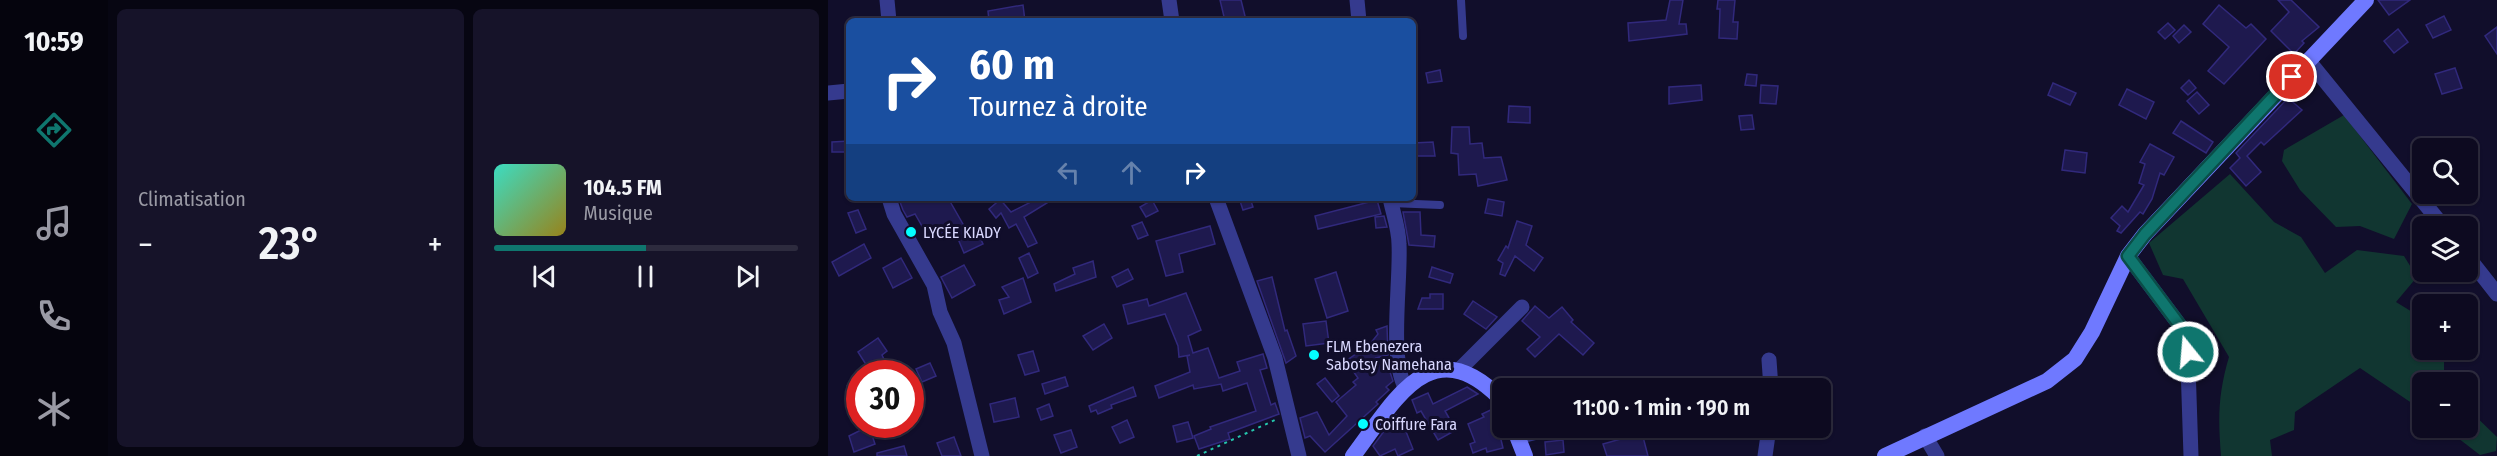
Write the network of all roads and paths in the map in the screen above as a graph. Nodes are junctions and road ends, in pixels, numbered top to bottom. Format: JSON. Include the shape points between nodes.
{"nodes":[{"id":1,"x":887,"y":0,"type":"edge"},
{"id":2,"x":1169,"y":0,"type":"edge"},
{"id":3,"x":1356,"y":0,"type":"edge"},
{"id":4,"x":1461,"y":0,"type":"edge"},
{"id":5,"x":2366,"y":0,"type":"edge"},
{"id":6,"x":889,"y":18,"type":"edge"},
{"id":7,"x":1172,"y":18,"type":"edge"},
{"id":8,"x":1359,"y":18,"type":"edge"},
{"id":9,"x":1463,"y":36,"type":"dead end"},
{"id":10,"x":2308,"y":60,"type":"junction"},
{"id":11,"x":846,"y":91,"type":"edge"},
{"id":12,"x":828,"y":93,"type":"edge"},
{"id":13,"x":890,"y":201,"type":"edge"},
{"id":14,"x":1217,"y":201,"type":"edge"},
{"id":15,"x":1390,"y":201,"type":"edge"},
{"id":16,"x":1400,"y":201,"type":"edge"},
{"id":17,"x":1440,"y":205,"type":"dead end"},
{"id":18,"x":2435,"y":216,"type":"edge"},
{"id":19,"x":2128,"y":256,"type":"junction"},
{"id":20,"x":2478,"y":268,"type":"edge"},
{"id":21,"x":2495,"y":288,"type":"edge"},
{"id":22,"x":1522,"y":307,"type":"dead end"},
{"id":23,"x":1769,"y":360,"type":"dead end"},
{"id":24,"x":1460,"y":369,"type":"junction"},
{"id":25,"x":1770,"y":378,"type":"edge"},
{"id":26,"x":1405,"y":387,"type":"junction"},
{"id":27,"x":1492,"y":389,"type":"edge"},
{"id":28,"x":1289,"y":415,"type":"junction"},
{"id":29,"x":1925,"y":436,"type":"junction"},
{"id":30,"x":1768,"y":438,"type":"edge"},
{"id":31,"x":982,"y":456,"type":"edge"},
{"id":32,"x":1197,"y":456,"type":"edge"},
{"id":33,"x":1299,"y":456,"type":"edge"},
{"id":34,"x":1353,"y":456,"type":"edge"},
{"id":35,"x":1766,"y":456,"type":"edge"},
{"id":36,"x":1885,"y":456,"type":"edge"},
{"id":37,"x":1937,"y":456,"type":"edge"},
{"id":38,"x":2191,"y":456,"type":"edge"}],
"edges":[{"from":1,"to":6,"type":"street"},
{"from":2,"to":7,"type":"street"},
{"from":3,"to":8,"type":"street"},
{"from":4,"to":9,"type":"lane"},
{"from":5,"to":10,"type":"main road"},
{"from":10,"to":18,"type":"street"},
{"from":10,"to":19,"type":"main road"},
{"from":11,"to":12,"type":"street"},
{"from":13,"to":31,"type":"street","via":[[934,285],[940,312],[954,343]]},
{"from":14,"to":28,"type":"street","via":[[1275,358]]},
{"from":15,"to":26,"type":"street","via":[[1399,241],[1398,351]]},
{"from":16,"to":17,"type":"lane"},
{"from":19,"to":29,"type":"main road","via":[[2075,359],[2047,381]]},
{"from":19,"to":38,"type":"street","via":[[2187,335]]},
{"from":20,"to":21,"type":"street"},
{"from":22,"to":24,"type":"street"},
{"from":23,"to":25,"type":"street"},
{"from":24,"to":26,"type":"main road","via":[[1436,369]]},
{"from":24,"to":27,"type":"main road"},
{"from":26,"to":34,"type":"main road"},
{"from":28,"to":32,"type":"path"},
{"from":28,"to":33,"type":"street"},
{"from":29,"to":36,"type":"main road"},
{"from":29,"to":37,"type":"street"},
{"from":30,"to":35,"type":"street"}]}
